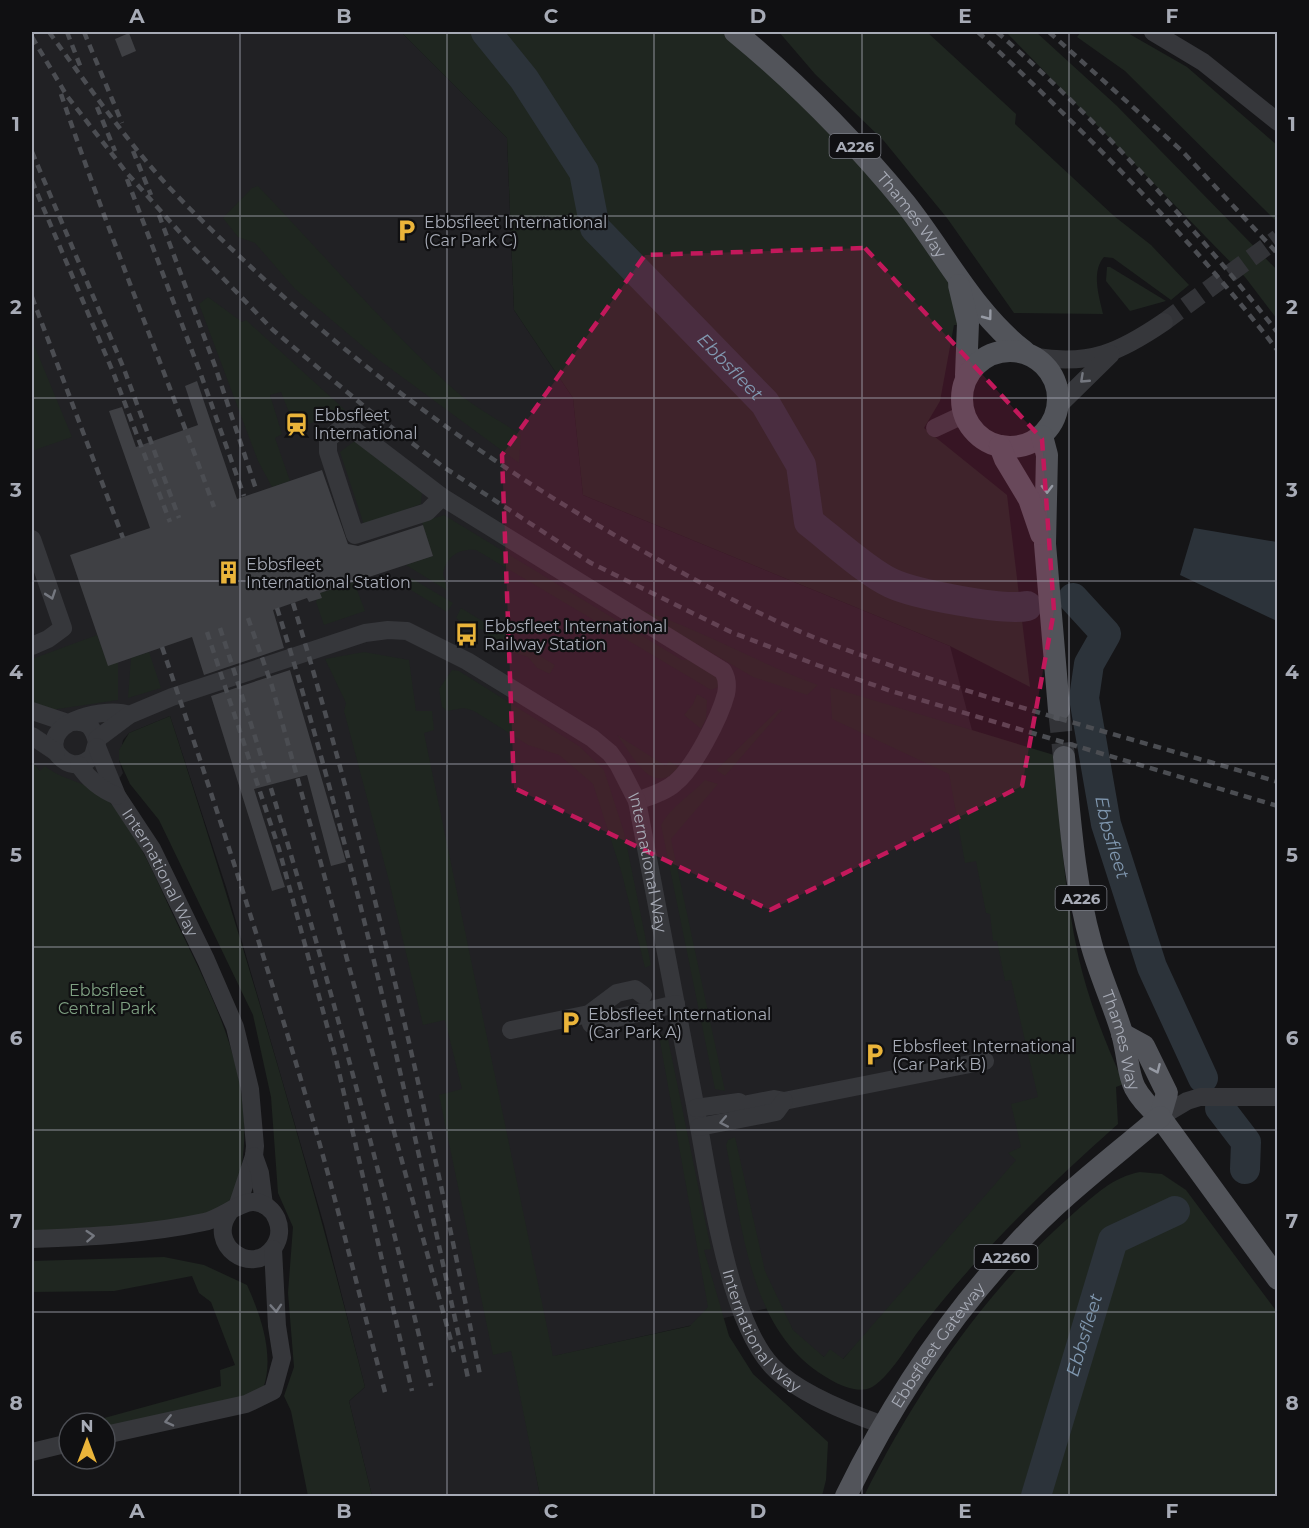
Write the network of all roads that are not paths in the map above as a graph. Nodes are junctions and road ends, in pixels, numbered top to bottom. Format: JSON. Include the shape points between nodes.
{"nodes":[{"id":1,"x":735,"y":32,"type":"edge"},
{"id":2,"x":1153,"y":32,"type":"edge"},
{"id":3,"x":1278,"y":122,"type":"edge"},
{"id":4,"x":958,"y":274,"type":"junction"},
{"id":5,"x":1164,"y":322,"type":"tunnel mouth"},
{"id":6,"x":1113,"y":353,"type":"junction"},
{"id":7,"x":1030,"y":354,"type":"junction"},
{"id":8,"x":966,"y":375,"type":"junction"},
{"id":9,"x":1056,"y":408,"type":"junction"},
{"id":10,"x":965,"y":414,"type":"junction"},
{"id":11,"x":935,"y":428,"type":"dead end"},
{"id":12,"x":1042,"y":436,"type":"junction"},
{"id":13,"x":1000,"y":446,"type":"junction"},
{"id":14,"x":442,"y":497,"type":"junction"},
{"id":15,"x":32,"y":539,"type":"edge"},
{"id":16,"x":1045,"y":544,"type":"junction"},
{"id":17,"x":32,"y":645,"type":"edge"},
{"id":18,"x":1059,"y":710,"type":"tunnel mouth"},
{"id":19,"x":32,"y":711,"type":"edge"},
{"id":20,"x":129,"y":715,"type":"junction"},
{"id":21,"x":70,"y":722,"type":"junction"},
{"id":22,"x":32,"y":735,"type":"edge"},
{"id":23,"x":97,"y":743,"type":"junction"},
{"id":24,"x":56,"y":752,"type":"junction"},
{"id":25,"x":1064,"y":758,"type":"tunnel mouth"},
{"id":26,"x":79,"y":765,"type":"junction"},
{"id":27,"x":117,"y":796,"type":"junction"},
{"id":28,"x":637,"y":801,"type":"junction"},
{"id":29,"x":675,"y":997,"type":"junction"},
{"id":30,"x":598,"y":1013,"type":"junction"},
{"id":31,"x":511,"y":1030,"type":"dead end"},
{"id":32,"x":985,"y":1060,"type":"dead end"},
{"id":33,"x":1278,"y":1097,"type":"edge"},
{"id":34,"x":784,"y":1101,"type":"junction"},
{"id":35,"x":696,"y":1108,"type":"junction"},
{"id":36,"x":1160,"y":1117,"type":"junction"},
{"id":37,"x":699,"y":1127,"type":"junction"},
{"id":38,"x":254,"y":1156,"type":"junction"},
{"id":39,"x":264,"y":1205,"type":"junction"},
{"id":40,"x":233,"y":1210,"type":"junction"},
{"id":41,"x":32,"y":1239,"type":"edge"},
{"id":42,"x":273,"y":1249,"type":"junction"},
{"id":43,"x":1278,"y":1279,"type":"edge"},
{"id":44,"x":883,"y":1425,"type":"junction"},
{"id":45,"x":117,"y":1433,"type":"edge"},
{"id":46,"x":57,"y":1446,"type":"edge"},
{"id":47,"x":32,"y":1452,"type":"edge"},
{"id":48,"x":846,"y":1497,"type":"edge"}],
"edges":[{"from":1,"to":4,"type":"main road","name":"Thames Way","number":"A226","via":[[786,76],[868,160]]},
{"from":2,"to":3,"type":"street","via":[[1203,62]]},
{"from":4,"to":7,"type":"main road","name":"Thames Way","number":"A226","one_way":true,"via":[[992,322]]},
{"from":4,"to":8,"type":"main road","name":"Thames Way","number":"A226","via":[[968,323]]},
{"from":5,"to":6,"type":"street"},
{"from":6,"to":7,"type":"street","via":[[1069,361]]},
{"from":6,"to":9,"type":"street","one_way":true},
{"from":7,"to":8,"type":"main road","via":[[990,354]]},
{"from":7,"to":9,"type":"main road","via":[[1044,365],[1054,382]]},
{"from":8,"to":10,"type":"main road","via":[[962,392]]},
{"from":9,"to":12,"type":"main road"},
{"from":10,"to":11,"type":"street"},
{"from":10,"to":13,"type":"main road","via":[[975,432]]},
{"from":12,"to":13,"type":"main road","via":[[1018,447]]},
{"from":12,"to":16,"type":"main road","one_way":true,"via":[[1047,455]]},
{"from":13,"to":16,"type":"main road","via":[[1029,500]]},
{"from":14,"to":14,"type":"street","via":[[427,512],[355,535],[327,452],[328,439],[339,430],[354,430]]},
{"from":14,"to":28,"type":"street","via":[[723,671],[726,695],[685,773],[667,789]]},
{"from":15,"to":17,"type":"street","one_way":true,"via":[[63,628]]},
{"from":16,"to":18,"type":"main road"},
{"from":19,"to":21,"type":"street"},
{"from":20,"to":21,"type":"street","name":"International Way","via":[[117,710]]},
{"from":20,"to":23,"type":"street","name":"International Way"},
{"from":20,"to":28,"type":"street","name":"International Way","via":[[330,644],[388,630],[407,631],[443,648],[592,738],[618,764]]},
{"from":21,"to":23,"type":"street","via":[[88,724]]},
{"from":21,"to":24,"type":"street","via":[[55,733]]},
{"from":22,"to":24,"type":"street","name":"International Way"},
{"from":23,"to":26,"type":"street","name":"International Way","via":[[91,759]]},
{"from":23,"to":27,"type":"street","name":"International Way"},
{"from":24,"to":26,"type":"street","name":"International Way","via":[[68,763]]},
{"from":25,"to":36,"type":"main road","name":"Thames Way","number":"A226","via":[[1075,866],[1091,943],[1122,1034],[1144,1046],[1167,1094]]},
{"from":26,"to":27,"type":"street","name":"International Way","via":[[86,776]]},
{"from":27,"to":38,"type":"street","name":"International Way","via":[[152,849],[230,1011],[251,1098]]},
{"from":28,"to":29,"type":"street","name":"International Way"},
{"from":29,"to":30,"type":"street","via":[[632,1013],[620,1009]]},
{"from":29,"to":30,"type":"street","via":[[644,995],[635,989],[617,993]]},
{"from":29,"to":35,"type":"street","name":"International Way"},
{"from":30,"to":31,"type":"street"},
{"from":32,"to":34,"type":"street"},
{"from":33,"to":36,"type":"street","via":[[1200,1097]]},
{"from":34,"to":35,"type":"street"},
{"from":34,"to":37,"type":"street","one_way":true,"via":[[776,1112]]},
{"from":35,"to":37,"type":"street","name":"International Way"},
{"from":36,"to":43,"type":"main road"},
{"from":36,"to":44,"type":"main road","name":"Ebbsfleet Gateway","number":"A2260","via":[[1064,1198],[1018,1243],[970,1298],[908,1382]]},
{"from":37,"to":44,"type":"street","name":"International Way","via":[[716,1215],[747,1330],[772,1366],[808,1392]]},
{"from":38,"to":39,"type":"street","name":"International Way"},
{"from":38,"to":40,"type":"street","name":"International Way"},
{"from":39,"to":40,"type":"street","via":[[249,1202]]},
{"from":39,"to":42,"type":"street","name":"International Way","via":[[279,1224]]},
{"from":41,"to":40,"type":"street","one_way":true,"via":[[166,1228],[207,1222]]},
{"from":40,"to":42,"type":"street","name":"International Way","via":[[224,1221],[223,1234],[231,1252],[252,1259]]},
{"from":42,"to":45,"type":"street","one_way":true,"via":[[282,1358],[273,1391],[246,1404]]},
{"from":44,"to":48,"type":"main road","name":"Ebbsfleet Gateway","number":"A2260"},
{"from":46,"to":47,"type":"street"}]}
